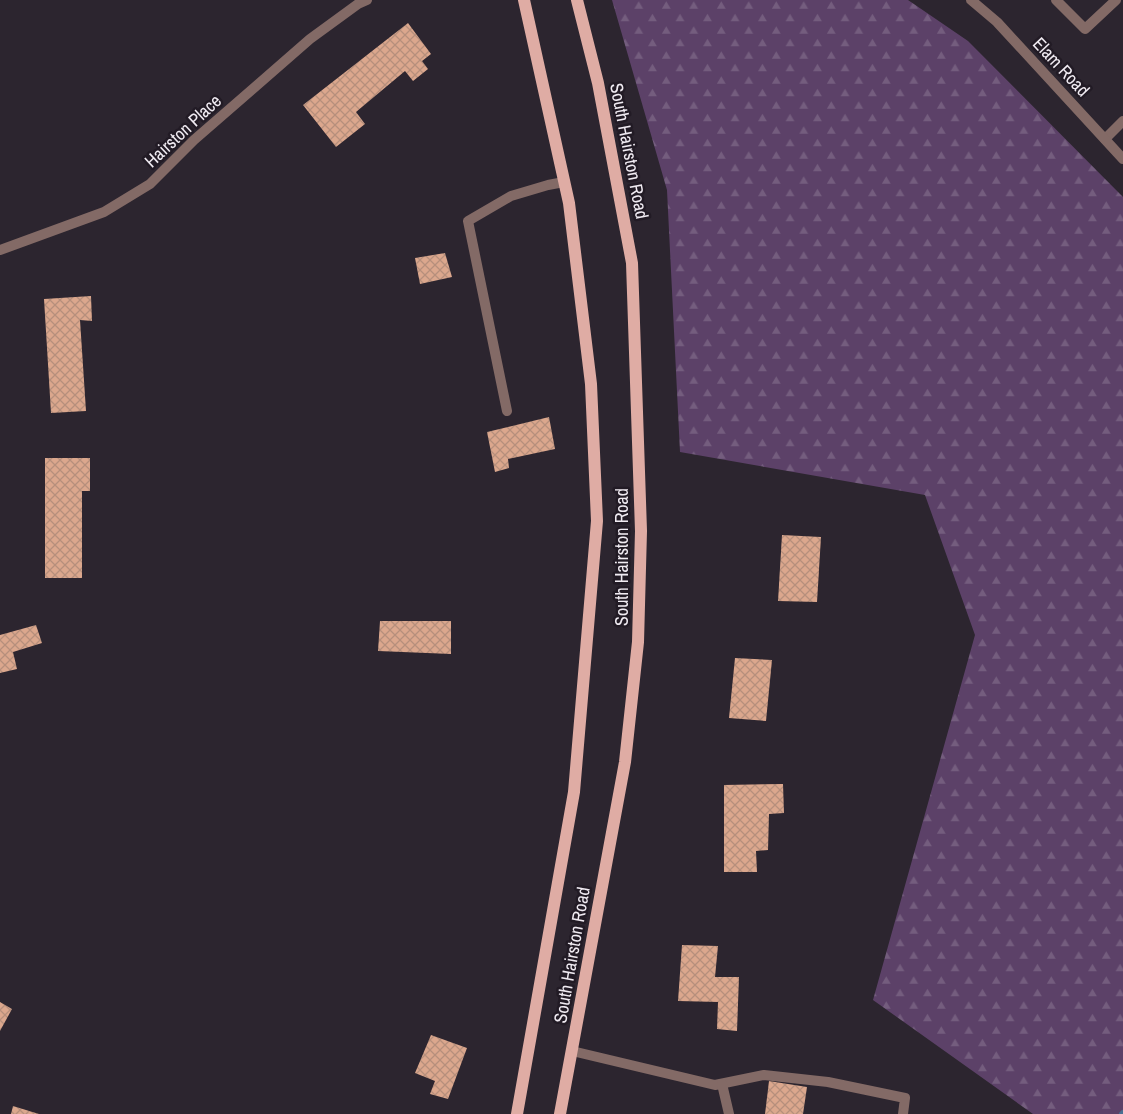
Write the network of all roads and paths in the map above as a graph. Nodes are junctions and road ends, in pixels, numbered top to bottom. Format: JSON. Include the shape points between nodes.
{"nodes":[{"id":1,"x":367,"y":0,"type":"edge"},
{"id":2,"x":524,"y":0,"type":"edge"},
{"id":3,"x":577,"y":0,"type":"edge"},
{"id":4,"x":971,"y":0,"type":"edge"},
{"id":5,"x":1056,"y":0,"type":"edge"},
{"id":6,"x":1116,"y":0,"type":"edge"},
{"id":7,"x":1123,"y":121,"type":"edge"},
{"id":8,"x":1105,"y":139,"type":"junction"},
{"id":9,"x":1123,"y":159,"type":"edge"},
{"id":10,"x":564,"y":182,"type":"junction"},
{"id":11,"x":0,"y":250,"type":"edge"},
{"id":12,"x":507,"y":411,"type":"dead end"},
{"id":13,"x":572,"y":1051,"type":"junction"},
{"id":14,"x":722,"y":1084,"type":"junction"},
{"id":15,"x":517,"y":1114,"type":"edge"},
{"id":16,"x":560,"y":1114,"type":"edge"},
{"id":17,"x":729,"y":1114,"type":"edge"},
{"id":18,"x":903,"y":1114,"type":"edge"}],
"edges":[{"from":1,"to":11,"type":"street","name":"Hairston Place","via":[[310,39],[194,140],[150,184],[104,212]]},
{"from":2,"to":10,"type":"main road","name":"South Hairston Road"},
{"from":3,"to":13,"type":"main road","name":"South Hairston Road","via":[[598,83],[632,263],[641,531],[638,642],[625,762]]},
{"from":4,"to":8,"type":"street","name":"Elam Road","via":[[998,22]]},
{"from":5,"to":6,"type":"street","via":[[1085,29]]},
{"from":7,"to":8,"type":"street"},
{"from":8,"to":9,"type":"street","name":"Elam Road"},
{"from":10,"to":12,"type":"street","via":[[511,196],[468,221]]},
{"from":10,"to":15,"type":"main road","name":"South Hairston Road","via":[[590,384],[597,521],[574,792]]},
{"from":13,"to":14,"type":"street","via":[[715,1086]]},
{"from":13,"to":16,"type":"main road","name":"South Hairston Road"},
{"from":14,"to":17,"type":"street"},
{"from":14,"to":18,"type":"street","via":[[764,1075],[828,1082],[905,1098]]}]}
